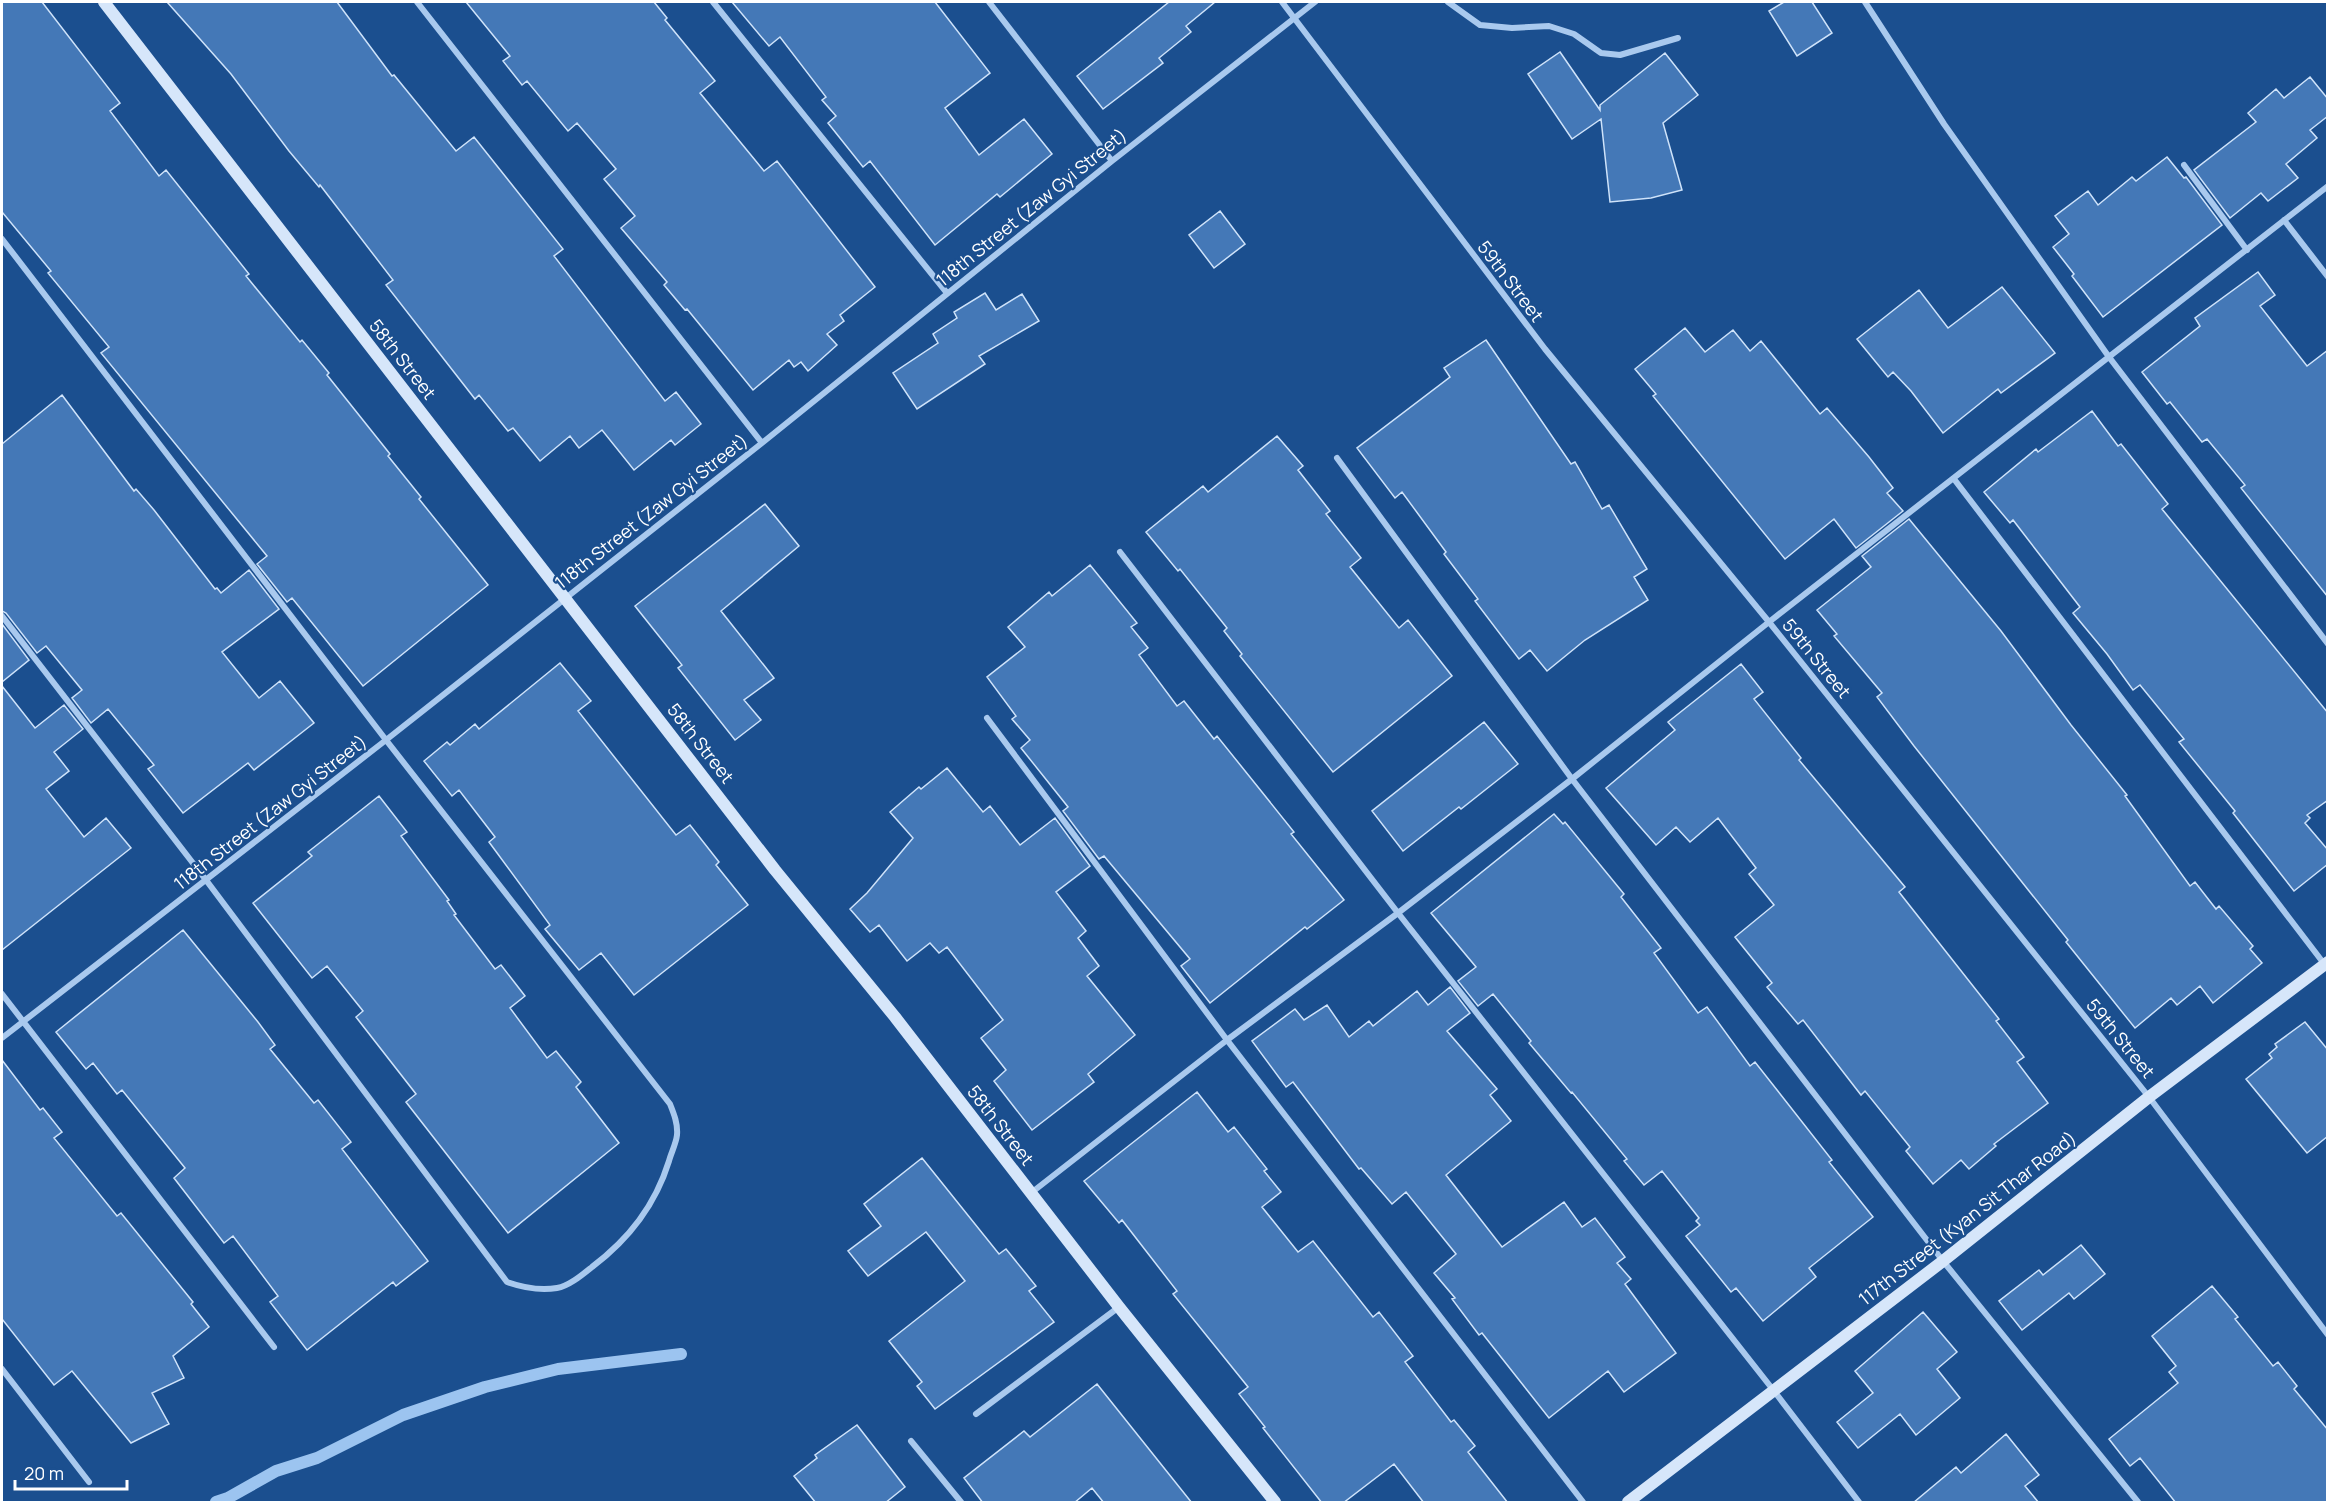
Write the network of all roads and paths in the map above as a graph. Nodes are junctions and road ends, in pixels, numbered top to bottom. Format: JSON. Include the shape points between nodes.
{"nodes":[{"id":1,"x":104,"y":2,"type":"edge"},
{"id":2,"x":417,"y":2,"type":"edge"},
{"id":3,"x":713,"y":2,"type":"edge"},
{"id":4,"x":989,"y":2,"type":"edge"},
{"id":5,"x":1282,"y":2,"type":"edge"},
{"id":6,"x":1315,"y":2,"type":"edge"},
{"id":7,"x":1448,"y":2,"type":"edge"},
{"id":8,"x":1865,"y":2,"type":"edge"},
{"id":9,"x":1294,"y":17,"type":"junction"},
{"id":10,"x":1678,"y":38,"type":"dead end"},
{"id":11,"x":1112,"y":161,"type":"junction"},
{"id":12,"x":2184,"y":165,"type":"dead end"},
{"id":13,"x":2328,"y":186,"type":"edge"},
{"id":14,"x":2284,"y":220,"type":"junction"},
{"id":15,"x":2,"y":239,"type":"edge"},
{"id":16,"x":2247,"y":250,"type":"junction"},
{"id":17,"x":2328,"y":276,"type":"edge"},
{"id":18,"x":947,"y":293,"type":"junction"},
{"id":19,"x":2109,"y":357,"type":"junction"},
{"id":20,"x":762,"y":443,"type":"junction"},
{"id":21,"x":1337,"y":458,"type":"dead end"},
{"id":22,"x":1954,"y":479,"type":"junction"},
{"id":23,"x":1120,"y":552,"type":"dead end"},
{"id":24,"x":564,"y":598,"type":"junction"},
{"id":25,"x":2,"y":616,"type":"edge"},
{"id":26,"x":1769,"y":622,"type":"junction"},
{"id":27,"x":2328,"y":644,"type":"edge"},
{"id":28,"x":987,"y":718,"type":"dead end"},
{"id":29,"x":386,"y":740,"type":"junction"},
{"id":30,"x":1572,"y":779,"type":"junction"},
{"id":31,"x":206,"y":880,"type":"junction"},
{"id":32,"x":1398,"y":913,"type":"junction"},
{"id":33,"x":2327,"y":965,"type":"edge"},
{"id":34,"x":2,"y":994,"type":"edge"},
{"id":35,"x":22,"y":1022,"type":"junction"},
{"id":36,"x":2,"y":1038,"type":"edge"},
{"id":37,"x":1227,"y":1040,"type":"junction"},
{"id":38,"x":2149,"y":1097,"type":"junction"},
{"id":39,"x":1031,"y":1193,"type":"junction"},
{"id":40,"x":1943,"y":1261,"type":"junction"},
{"id":41,"x":1119,"y":1307,"type":"junction"},
{"id":42,"x":2328,"y":1335,"type":"edge"},
{"id":43,"x":274,"y":1347,"type":"dead end"},
{"id":44,"x":2,"y":1369,"type":"edge"},
{"id":45,"x":1774,"y":1391,"type":"junction"},
{"id":46,"x":976,"y":1414,"type":"dead end"},
{"id":47,"x":911,"y":1441,"type":"dead end"},
{"id":48,"x":89,"y":1482,"type":"dead end"},
{"id":49,"x":961,"y":1503,"type":"edge"},
{"id":50,"x":1275,"y":1503,"type":"edge"},
{"id":51,"x":1583,"y":1503,"type":"edge"},
{"id":52,"x":1628,"y":1503,"type":"edge"},
{"id":53,"x":1859,"y":1503,"type":"edge"},
{"id":54,"x":2138,"y":1503,"type":"edge"}],
"edges":[{"from":1,"to":24,"type":"main road","name":"58th Street"},
{"from":2,"to":20,"type":"street"},
{"from":3,"to":18,"type":"street"},
{"from":4,"to":11,"type":"street"},
{"from":5,"to":9,"type":"street","name":"59th Street"},
{"from":6,"to":9,"type":"street","name":"118th Street (Zaw Gyi Street)"},
{"from":7,"to":10,"type":"street","via":[[1480,25],[1550,26],[1574,34],[1601,53],[1620,55]]},
{"from":8,"to":19,"type":"street","via":[[1944,124]]},
{"from":9,"to":11,"type":"street","name":"118th Street (Zaw Gyi Street)"},
{"from":9,"to":26,"type":"street","name":"59th Street","via":[[1545,349]]},
{"from":11,"to":18,"type":"street","name":"118th Street (Zaw Gyi Street)"},
{"from":12,"to":16,"type":"street"},
{"from":13,"to":14,"type":"street"},
{"from":14,"to":16,"type":"street"},
{"from":14,"to":17,"type":"street"},
{"from":15,"to":29,"type":"street"},
{"from":16,"to":19,"type":"street"},
{"from":18,"to":20,"type":"street","name":"118th Street (Zaw Gyi Street)"},
{"from":19,"to":22,"type":"street"},
{"from":19,"to":27,"type":"street"},
{"from":20,"to":24,"type":"street","name":"118th Street (Zaw Gyi Street)"},
{"from":21,"to":30,"type":"street"},
{"from":22,"to":26,"type":"street"},
{"from":22,"to":33,"type":"street"},
{"from":23,"to":32,"type":"street"},
{"from":24,"to":29,"type":"street","name":"118th Street (Zaw Gyi Street)"},
{"from":24,"to":39,"type":"main road","name":"58th Street"},
{"from":25,"to":31,"type":"street"},
{"from":26,"to":30,"type":"street"},
{"from":26,"to":38,"type":"street","name":"59th Street"},
{"from":28,"to":37,"type":"street"},
{"from":29,"to":31,"type":"street","name":"118th Street (Zaw Gyi Street)"},
{"from":29,"to":31,"type":"street","via":[[670,1104],[677,1136],[664,1177],[652,1204],[612,1252],[558,1288],[526,1289],[507,1282]]},
{"from":30,"to":32,"type":"street"},
{"from":30,"to":40,"type":"street"},
{"from":31,"to":35,"type":"street","name":"118th Street (Zaw Gyi Street)"},
{"from":32,"to":37,"type":"street"},
{"from":32,"to":45,"type":"street"},
{"from":33,"to":38,"type":"main road","name":"117th Street (Kyan Sit Thar Road)"},
{"from":34,"to":35,"type":"street"},
{"from":35,"to":36,"type":"street","name":"118th Street (Zaw Gyi Street)"},
{"from":35,"to":43,"type":"street"},
{"from":37,"to":39,"type":"street"},
{"from":37,"to":51,"type":"street"},
{"from":38,"to":40,"type":"main road","name":"117th Street (Kyan Sit Thar Road)"},
{"from":38,"to":42,"type":"street","name":"59th Street"},
{"from":39,"to":41,"type":"main road","name":"58th Street"},
{"from":40,"to":45,"type":"main road","name":"117th Street (Kyan Sit Thar Road)"},
{"from":40,"to":54,"type":"street"},
{"from":41,"to":46,"type":"street"},
{"from":41,"to":50,"type":"main road","name":"58th Street"},
{"from":44,"to":48,"type":"street"},
{"from":45,"to":52,"type":"main road","name":"117th Street (Kyan Sit Thar Road)"},
{"from":45,"to":53,"type":"street"},
{"from":47,"to":49,"type":"street"}]}
